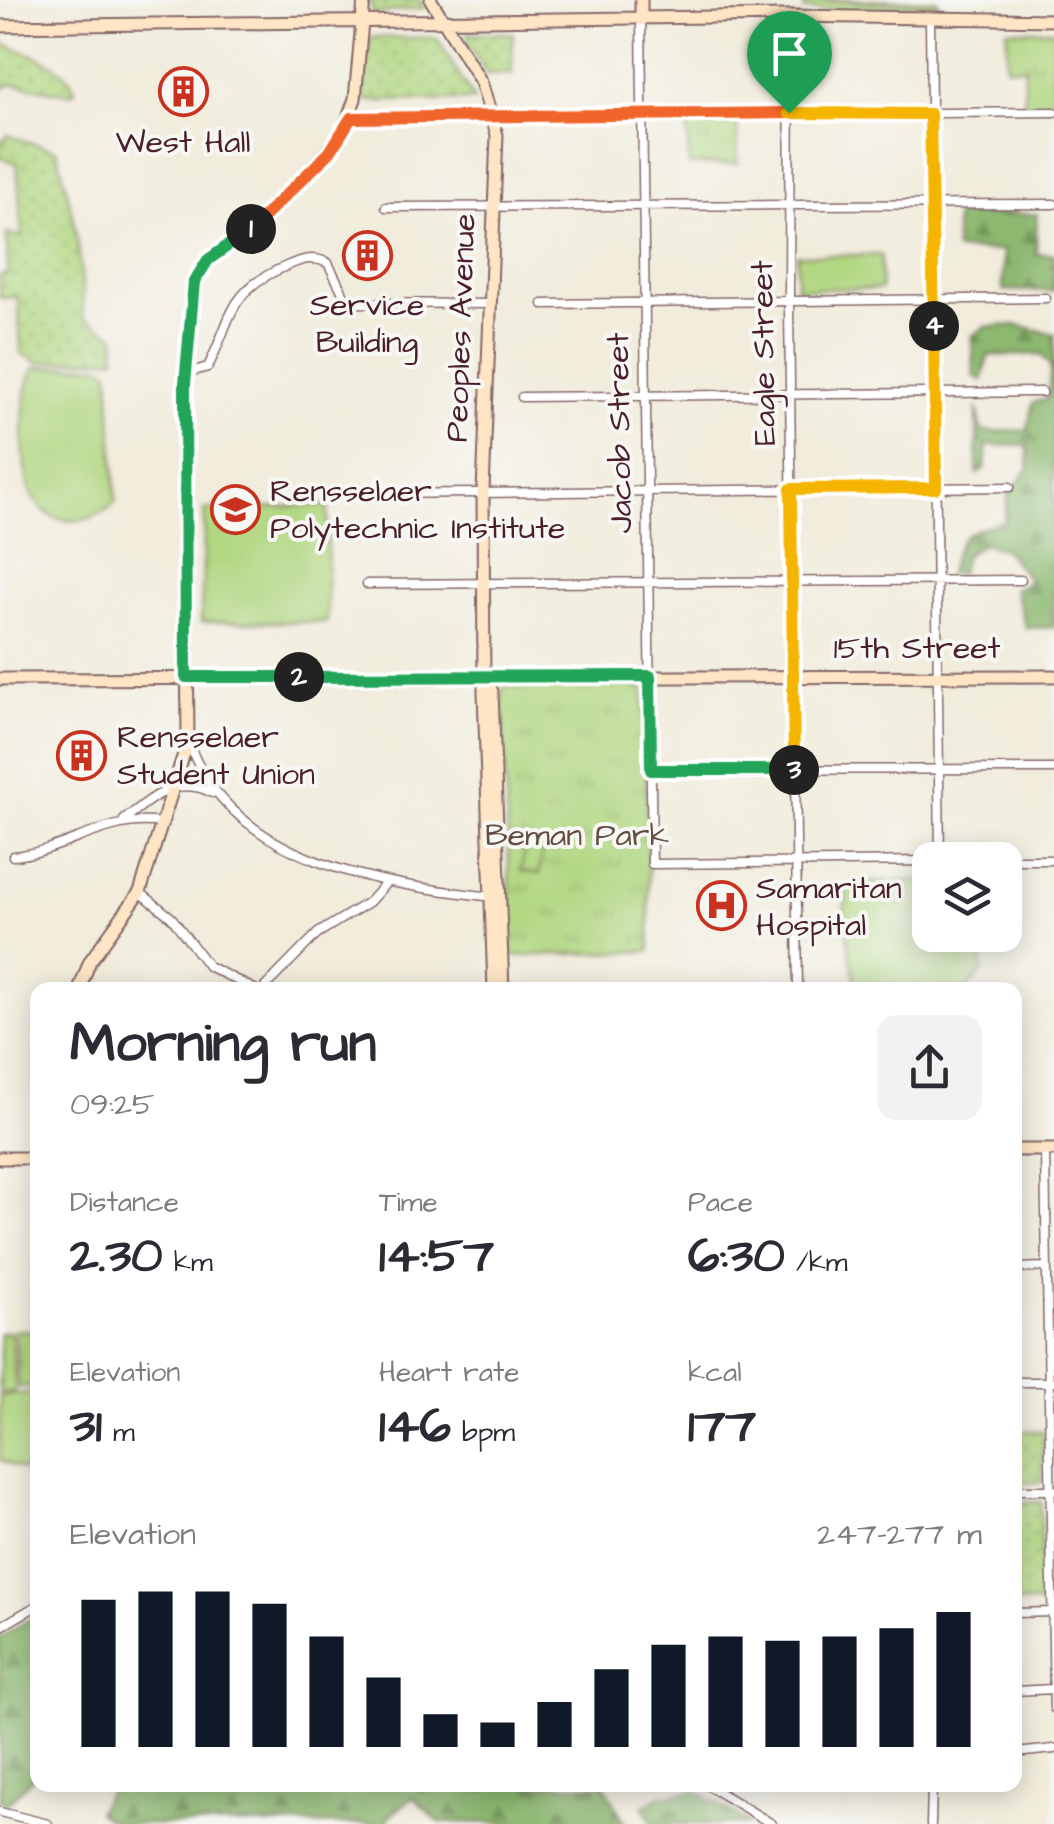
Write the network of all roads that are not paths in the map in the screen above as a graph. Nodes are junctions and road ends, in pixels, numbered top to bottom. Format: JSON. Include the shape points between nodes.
{"nodes":[{"id":1,"x":364,"y":0,"type":"edge"},
{"id":2,"x":431,"y":0,"type":"edge"},
{"id":3,"x":642,"y":0,"type":"edge"},
{"id":4,"x":790,"y":16,"type":"junction"},
{"id":5,"x":642,"y":20,"type":"junction"},
{"id":6,"x":1054,"y":20,"type":"edge"},
{"id":7,"x":930,"y":21,"type":"junction"},
{"id":8,"x":445,"y":22,"type":"junction"},
{"id":9,"x":362,"y":23,"type":"junction"},
{"id":10,"x":0,"y":26,"type":"edge"},
{"id":11,"x":1054,"y":112,"type":"edge"},
{"id":12,"x":789,"y":113,"type":"junction"},
{"id":13,"x":930,"y":114,"type":"junction"},
{"id":14,"x":642,"y":115,"type":"junction"},
{"id":15,"x":495,"y":116,"type":"junction"},
{"id":16,"x":351,"y":118,"type":"junction"},
{"id":17,"x":788,"y":204,"type":"junction"},
{"id":18,"x":933,"y":204,"type":"junction"},
{"id":19,"x":1054,"y":204,"type":"edge"},
{"id":20,"x":386,"y":207,"type":"dead end"},
{"id":21,"x":494,"y":208,"type":"junction"},
{"id":22,"x":645,"y":209,"type":"junction"},
{"id":23,"x":789,"y":298,"type":"junction"},
{"id":24,"x":934,"y":298,"type":"junction"},
{"id":25,"x":1046,"y":298,"type":"dead end"},
{"id":26,"x":646,"y":302,"type":"junction"},
{"id":27,"x":489,"y":304,"type":"junction"},
{"id":28,"x":543,"y":304,"type":"dead end"},
{"id":29,"x":187,"y":373,"type":"junction"},
{"id":30,"x":1042,"y":392,"type":"dead end"},
{"id":31,"x":936,"y":393,"type":"junction"},
{"id":32,"x":790,"y":394,"type":"junction"},
{"id":33,"x":647,"y":396,"type":"junction"},
{"id":34,"x":522,"y":397,"type":"dead end"},
{"id":35,"x":1010,"y":487,"type":"dead end"},
{"id":36,"x":936,"y":488,"type":"junction"},
{"id":37,"x":791,"y":489,"type":"junction"},
{"id":38,"x":648,"y":490,"type":"junction"},
{"id":39,"x":482,"y":492,"type":"junction"},
{"id":40,"x":381,"y":494,"type":"dead end"},
{"id":41,"x":1021,"y":580,"type":"dead end"},
{"id":42,"x":792,"y":582,"type":"junction"},
{"id":43,"x":936,"y":582,"type":"junction"},
{"id":44,"x":366,"y":584,"type":"dead end"},
{"id":45,"x":484,"y":584,"type":"junction"},
{"id":46,"x":649,"y":584,"type":"junction"},
{"id":47,"x":794,"y":675,"type":"junction"},
{"id":48,"x":486,"y":676,"type":"junction"},
{"id":49,"x":650,"y":676,"type":"junction"},
{"id":50,"x":938,"y":676,"type":"junction"},
{"id":51,"x":1054,"y":676,"type":"edge"},
{"id":52,"x":186,"y":677,"type":"junction"},
{"id":53,"x":0,"y":679,"type":"edge"},
{"id":54,"x":188,"y":741,"type":"junction"},
{"id":55,"x":1054,"y":769,"type":"edge"},
{"id":56,"x":651,"y":770,"type":"junction"},
{"id":57,"x":795,"y":770,"type":"junction"},
{"id":58,"x":940,"y":770,"type":"junction"},
{"id":59,"x":174,"y":786,"type":"junction"},
{"id":60,"x":214,"y":794,"type":"junction"},
{"id":61,"x":121,"y":822,"type":"junction"},
{"id":62,"x":160,"y":823,"type":"junction"},
{"id":63,"x":940,"y":842,"type":"edge"},
{"id":64,"x":13,"y":856,"type":"dead end"},
{"id":65,"x":1022,"y":860,"type":"edge"},
{"id":66,"x":1054,"y":860,"type":"edge"},
{"id":67,"x":912,"y":861,"type":"edge"},
{"id":68,"x":798,"y":862,"type":"junction"},
{"id":69,"x":386,"y":882,"type":"junction"},
{"id":70,"x":140,"y":892,"type":"junction"},
{"id":71,"x":494,"y":897,"type":"junction"},
{"id":72,"x":498,"y":965,"type":"junction"},
{"id":73,"x":82,"y":982,"type":"edge"},
{"id":74,"x":242,"y":982,"type":"edge"},
{"id":75,"x":267,"y":982,"type":"edge"},
{"id":76,"x":495,"y":982,"type":"edge"},
{"id":77,"x":501,"y":982,"type":"edge"},
{"id":78,"x":798,"y":982,"type":"edge"},
{"id":79,"x":1022,"y":1150,"type":"edge"},
{"id":80,"x":1050,"y":1150,"type":"edge"},
{"id":81,"x":0,"y":1158,"type":"edge"},
{"id":82,"x":30,"y":1158,"type":"edge"},
{"id":83,"x":1046,"y":1267,"type":"junction"},
{"id":84,"x":1022,"y":1268,"type":"edge"},
{"id":85,"x":1022,"y":1382,"type":"edge"},
{"id":86,"x":1051,"y":1382,"type":"edge"},
{"id":87,"x":1022,"y":1490,"type":"edge"},
{"id":88,"x":1052,"y":1490,"type":"edge"},
{"id":89,"x":30,"y":1610,"type":"edge"},
{"id":90,"x":1054,"y":1612,"type":"edge"},
{"id":91,"x":1022,"y":1613,"type":"edge"},
{"id":92,"x":0,"y":1627,"type":"edge"},
{"id":93,"x":1053,"y":1689,"type":"edge"},
{"id":94,"x":1022,"y":1691,"type":"edge"},
{"id":95,"x":1054,"y":1708,"type":"edge"},
{"id":96,"x":1054,"y":1750,"type":"edge"},
{"id":97,"x":1022,"y":1752,"type":"edge"},
{"id":98,"x":719,"y":1792,"type":"edge"},
{"id":99,"x":932,"y":1792,"type":"edge"},
{"id":100,"x":0,"y":1812,"type":"edge"},
{"id":101,"x":48,"y":1824,"type":"edge"},
{"id":102,"x":772,"y":1824,"type":"edge"},
{"id":103,"x":932,"y":1824,"type":"edge"}],
"edges":[{"from":1,"to":9,"type":"street"},
{"from":2,"to":8,"type":"street","name":"Peoples Avenue"},
{"from":3,"to":5,"type":"street","name":"Jacob Street"},
{"from":4,"to":5,"type":"street"},
{"from":4,"to":7,"type":"street"},
{"from":4,"to":12,"type":"street","name":"Eagle Street"},
{"from":5,"to":8,"type":"street"},
{"from":5,"to":14,"type":"street","name":"Jacob Street"},
{"from":6,"to":7,"type":"street"},
{"from":7,"to":13,"type":"street"},
{"from":8,"to":9,"type":"street"},
{"from":8,"to":15,"type":"street","name":"Peoples Avenue"},
{"from":9,"to":10,"type":"street"},
{"from":9,"to":16,"type":"street"},
{"from":11,"to":13,"type":"street"},
{"from":12,"to":13,"type":"street"},
{"from":12,"to":14,"type":"street"},
{"from":12,"to":17,"type":"street","name":"Eagle Street"},
{"from":13,"to":18,"type":"street"},
{"from":14,"to":15,"type":"street"},
{"from":14,"to":22,"type":"street","name":"Jacob Street"},
{"from":15,"to":16,"type":"street"},
{"from":15,"to":21,"type":"street","name":"Peoples Avenue"},
{"from":16,"to":29,"type":"street","via":[[330,152],[201,268],[194,282]]},
{"from":17,"to":18,"type":"street"},
{"from":17,"to":22,"type":"street"},
{"from":17,"to":23,"type":"street","name":"Eagle Street"},
{"from":18,"to":19,"type":"street"},
{"from":18,"to":24,"type":"street"},
{"from":20,"to":21,"type":"street"},
{"from":21,"to":22,"type":"street"},
{"from":21,"to":27,"type":"street","name":"Peoples Avenue"},
{"from":22,"to":26,"type":"street","name":"Jacob Street"},
{"from":23,"to":24,"type":"street"},
{"from":23,"to":26,"type":"street"},
{"from":23,"to":32,"type":"street","name":"Eagle Street"},
{"from":24,"to":25,"type":"street"},
{"from":24,"to":31,"type":"street"},
{"from":26,"to":28,"type":"street"},
{"from":26,"to":33,"type":"street","name":"Jacob Street"},
{"from":27,"to":29,"type":"street","via":[[348,303],[328,263],[315,258],[248,289],[223,324],[208,367]]},
{"from":27,"to":39,"type":"street","name":"Peoples Avenue"},
{"from":29,"to":52,"type":"street"},
{"from":30,"to":31,"type":"street"},
{"from":31,"to":32,"type":"street"},
{"from":31,"to":36,"type":"street"},
{"from":32,"to":33,"type":"street"},
{"from":32,"to":37,"type":"street","name":"Eagle Street"},
{"from":33,"to":34,"type":"street"},
{"from":33,"to":38,"type":"street","name":"Jacob Street"},
{"from":35,"to":36,"type":"street"},
{"from":36,"to":37,"type":"street"},
{"from":36,"to":43,"type":"street"},
{"from":37,"to":38,"type":"street"},
{"from":37,"to":42,"type":"street","name":"Eagle Street"},
{"from":38,"to":39,"type":"street"},
{"from":38,"to":46,"type":"street","name":"Jacob Street"},
{"from":39,"to":40,"type":"street"},
{"from":39,"to":45,"type":"street","name":"Peoples Avenue"},
{"from":41,"to":43,"type":"street"},
{"from":42,"to":43,"type":"street"},
{"from":42,"to":46,"type":"street"},
{"from":42,"to":47,"type":"street","name":"Eagle Street"},
{"from":43,"to":50,"type":"street"},
{"from":44,"to":45,"type":"street"},
{"from":45,"to":46,"type":"street"},
{"from":45,"to":48,"type":"street","name":"Peoples Avenue"},
{"from":46,"to":49,"type":"street","name":"Jacob Street"},
{"from":47,"to":49,"type":"street","name":"15th Street"},
{"from":47,"to":50,"type":"street","name":"15th Street"},
{"from":47,"to":57,"type":"street","name":"Eagle Street"},
{"from":48,"to":49,"type":"street","name":"15th Street"},
{"from":48,"to":52,"type":"street","name":"15th Street"},
{"from":48,"to":71,"type":"street","name":"Peoples Avenue"},
{"from":49,"to":56,"type":"street","name":"Jacob Street"},
{"from":50,"to":51,"type":"street","name":"15th Street"},
{"from":50,"to":58,"type":"street"},
{"from":52,"to":53,"type":"street","name":"15th Street"},
{"from":52,"to":54,"type":"street"},
{"from":54,"to":59,"type":"street"},
{"from":54,"to":60,"type":"street"},
{"from":55,"to":58,"type":"street"},
{"from":56,"to":57,"type":"street"},
{"from":56,"to":68,"type":"street","name":"Jacob Street","via":[[652,864]]},
{"from":57,"to":58,"type":"street"},
{"from":57,"to":68,"type":"street","name":"Eagle Street"},
{"from":58,"to":63,"type":"street"},
{"from":59,"to":60,"type":"street","via":[[185,783]]},
{"from":59,"to":61,"type":"street"},
{"from":59,"to":62,"type":"street"},
{"from":60,"to":69,"type":"street","via":[[251,827],[292,850]]},
{"from":61,"to":62,"type":"street"},
{"from":61,"to":64,"type":"street","via":[[49,850]]},
{"from":62,"to":70,"type":"street"},
{"from":65,"to":66,"type":"street"},
{"from":67,"to":68,"type":"street"},
{"from":68,"to":78,"type":"street","name":"Eagle Street"},
{"from":69,"to":71,"type":"street"},
{"from":69,"to":75,"type":"street"},
{"from":70,"to":73,"type":"street"},
{"from":70,"to":74,"type":"street","via":[[172,918],[208,966]]},
{"from":71,"to":72,"type":"street","name":"Peoples Avenue"},
{"from":72,"to":76,"type":"street","name":"Peoples Avenue"},
{"from":72,"to":77,"type":"street","name":"Peoples Avenue"},
{"from":79,"to":80,"type":"street"},
{"from":80,"to":83,"type":"street"},
{"from":81,"to":82,"type":"street"},
{"from":83,"to":84,"type":"street"},
{"from":83,"to":86,"type":"street"},
{"from":85,"to":86,"type":"street"},
{"from":86,"to":88,"type":"street"},
{"from":87,"to":88,"type":"street"},
{"from":88,"to":90,"type":"street"},
{"from":89,"to":92,"type":"street"},
{"from":90,"to":91,"type":"street"},
{"from":90,"to":93,"type":"street"},
{"from":93,"to":94,"type":"street"},
{"from":93,"to":95,"type":"street"},
{"from":96,"to":97,"type":"street"},
{"from":98,"to":102,"type":"street"},
{"from":99,"to":103,"type":"street"},
{"from":100,"to":101,"type":"street"}]}
